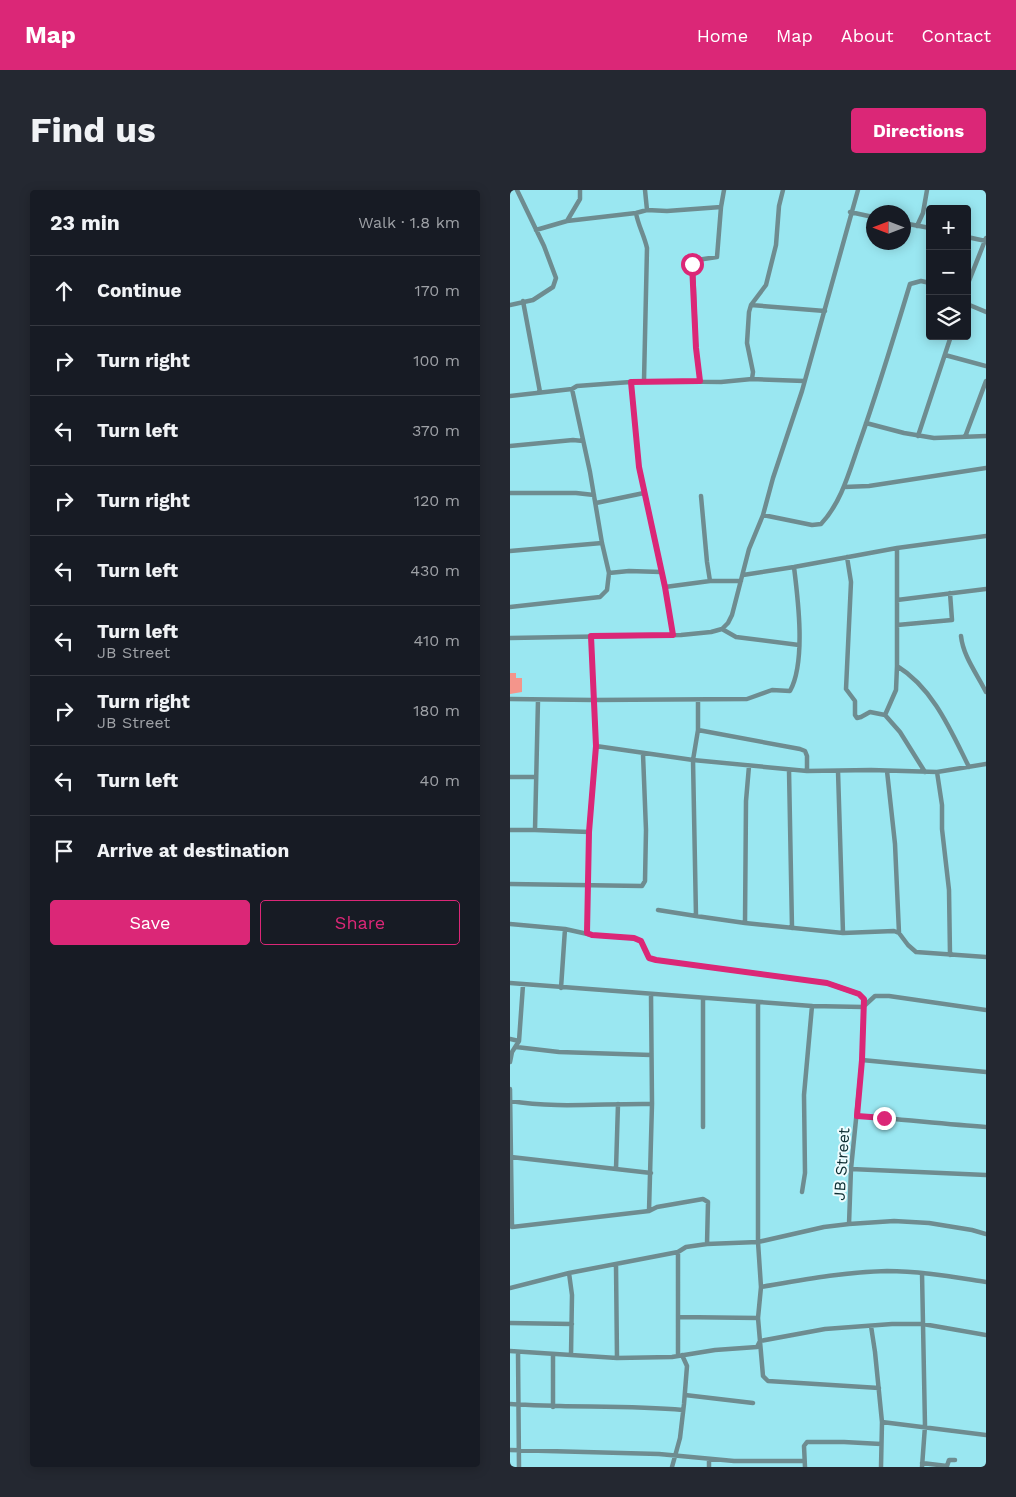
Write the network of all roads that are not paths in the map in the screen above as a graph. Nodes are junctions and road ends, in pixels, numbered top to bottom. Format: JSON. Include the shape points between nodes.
{"nodes":[{"id":1,"x":517,"y":190,"type":"edge"},
{"id":2,"x":580,"y":190,"type":"edge"},
{"id":3,"x":645,"y":190,"type":"edge"},
{"id":4,"x":724,"y":190,"type":"edge"},
{"id":5,"x":783,"y":190,"type":"edge"},
{"id":6,"x":858,"y":190,"type":"edge"},
{"id":7,"x":928,"y":190,"type":"edge"},
{"id":8,"x":721,"y":207,"type":"junction"},
{"id":9,"x":647,"y":210,"type":"junction"},
{"id":10,"x":850,"y":212,"type":"junction"},
{"id":11,"x":636,"y":213,"type":"junction"},
{"id":12,"x":866,"y":215,"type":"edge"},
{"id":13,"x":567,"y":221,"type":"junction"},
{"id":14,"x":911,"y":225,"type":"edge"},
{"id":15,"x":917,"y":226,"type":"junction"},
{"id":16,"x":926,"y":227,"type":"edge"},
{"id":17,"x":536,"y":230,"type":"junction"},
{"id":18,"x":971,"y":237,"type":"edge"},
{"id":19,"x":986,"y":240,"type":"edge"},
{"id":20,"x":971,"y":276,"type":"edge"},
{"id":21,"x":926,"y":282,"type":"edge"},
{"id":22,"x":510,"y":298,"type":"edge"},
{"id":23,"x":523,"y":301,"type":"junction"},
{"id":24,"x":512,"y":304,"type":"edge"},
{"id":25,"x":751,"y":305,"type":"junction"},
{"id":26,"x":971,"y":306,"type":"edge"},
{"id":27,"x":825,"y":311,"type":"junction"},
{"id":28,"x":986,"y":312,"type":"edge"},
{"id":29,"x":950,"y":340,"type":"edge"},
{"id":30,"x":945,"y":354,"type":"junction"},
{"id":31,"x":986,"y":366,"type":"edge"},
{"id":32,"x":752,"y":379,"type":"junction"},
{"id":33,"x":644,"y":381,"type":"junction"},
{"id":34,"x":700,"y":381,"type":"junction"},
{"id":35,"x":804,"y":381,"type":"junction"},
{"id":36,"x":986,"y":381,"type":"edge"},
{"id":37,"x":631,"y":382,"type":"junction"},
{"id":38,"x":572,"y":389,"type":"junction"},
{"id":39,"x":540,"y":392,"type":"junction"},
{"id":40,"x":510,"y":396,"type":"edge"},
{"id":41,"x":866,"y":423,"type":"junction"},
{"id":42,"x":918,"y":436,"type":"junction"},
{"id":43,"x":986,"y":436,"type":"edge"},
{"id":44,"x":965,"y":437,"type":"junction"},
{"id":45,"x":583,"y":441,"type":"junction"},
{"id":46,"x":510,"y":446,"type":"edge"},
{"id":47,"x":986,"y":468,"type":"edge"},
{"id":48,"x":844,"y":486,"type":"junction"},
{"id":49,"x":510,"y":493,"type":"edge"},
{"id":50,"x":644,"y":493,"type":"junction"},
{"id":51,"x":594,"y":495,"type":"junction"},
{"id":52,"x":701,"y":496,"type":"dead end"},
{"id":53,"x":596,"y":503,"type":"junction"},
{"id":54,"x":762,"y":515,"type":"junction"},
{"id":55,"x":986,"y":536,"type":"edge"},
{"id":56,"x":602,"y":543,"type":"junction"},
{"id":57,"x":897,"y":548,"type":"junction"},
{"id":58,"x":510,"y":551,"type":"edge"},
{"id":59,"x":847,"y":557,"type":"junction"},
{"id":60,"x":794,"y":567,"type":"junction"},
{"id":61,"x":661,"y":572,"type":"junction"},
{"id":62,"x":609,"y":573,"type":"junction"},
{"id":63,"x":743,"y":574,"type":"junction"},
{"id":64,"x":710,"y":580,"type":"junction"},
{"id":65,"x":741,"y":581,"type":"junction"},
{"id":66,"x":665,"y":587,"type":"junction"},
{"id":67,"x":986,"y":589,"type":"edge"},
{"id":68,"x":950,"y":593,"type":"junction"},
{"id":69,"x":897,"y":600,"type":"junction"},
{"id":70,"x":510,"y":607,"type":"edge"},
{"id":71,"x":897,"y":626,"type":"junction"},
{"id":72,"x":722,"y":629,"type":"junction"},
{"id":73,"x":673,"y":635,"type":"junction"},
{"id":74,"x":591,"y":636,"type":"junction"},
{"id":75,"x":961,"y":636,"type":"dead end"},
{"id":76,"x":510,"y":638,"type":"edge"},
{"id":77,"x":799,"y":645,"type":"junction"},
{"id":78,"x":897,"y":666,"type":"junction"},
{"id":79,"x":986,"y":692,"type":"edge"},
{"id":80,"x":510,"y":699,"type":"edge"},
{"id":81,"x":538,"y":700,"type":"junction"},
{"id":82,"x":594,"y":700,"type":"junction"},
{"id":83,"x":698,"y":700,"type":"junction"},
{"id":84,"x":885,"y":714,"type":"junction"},
{"id":85,"x":698,"y":730,"type":"junction"},
{"id":86,"x":596,"y":746,"type":"junction"},
{"id":87,"x":643,"y":754,"type":"junction"},
{"id":88,"x":693,"y":760,"type":"junction"},
{"id":89,"x":986,"y":764,"type":"edge"},
{"id":90,"x":749,"y":766,"type":"junction"},
{"id":91,"x":969,"y":768,"type":"junction"},
{"id":92,"x":789,"y":770,"type":"junction"},
{"id":93,"x":807,"y":771,"type":"junction"},
{"id":94,"x":838,"y":771,"type":"junction"},
{"id":95,"x":887,"y":771,"type":"junction"},
{"id":96,"x":925,"y":772,"type":"junction"},
{"id":97,"x":937,"y":772,"type":"junction"},
{"id":98,"x":510,"y":777,"type":"edge"},
{"id":99,"x":536,"y":777,"type":"junction"},
{"id":100,"x":510,"y":830,"type":"edge"},
{"id":101,"x":535,"y":830,"type":"junction"},
{"id":102,"x":589,"y":832,"type":"junction"},
{"id":103,"x":510,"y":884,"type":"edge"},
{"id":104,"x":587,"y":885,"type":"junction"},
{"id":105,"x":658,"y":910,"type":"dead end"},
{"id":106,"x":696,"y":916,"type":"junction"},
{"id":107,"x":745,"y":923,"type":"junction"},
{"id":108,"x":510,"y":924,"type":"edge"},
{"id":109,"x":792,"y":928,"type":"junction"},
{"id":110,"x":565,"y":929,"type":"junction"},
{"id":111,"x":587,"y":933,"type":"junction"},
{"id":112,"x":843,"y":933,"type":"junction"},
{"id":113,"x":900,"y":933,"type":"junction"},
{"id":114,"x":950,"y":955,"type":"junction"},
{"id":115,"x":986,"y":957,"type":"edge"},
{"id":116,"x":510,"y":984,"type":"edge"},
{"id":117,"x":523,"y":985,"type":"junction"},
{"id":118,"x":562,"y":988,"type":"junction"},
{"id":119,"x":651,"y":994,"type":"junction"},
{"id":120,"x":704,"y":998,"type":"junction"},
{"id":121,"x":758,"y":1002,"type":"junction"},
{"id":122,"x":812,"y":1006,"type":"junction"},
{"id":123,"x":863,"y":1007,"type":"junction"},
{"id":124,"x":986,"y":1010,"type":"edge"},
{"id":125,"x":510,"y":1040,"type":"edge"},
{"id":126,"x":519,"y":1040,"type":"junction"},
{"id":127,"x":516,"y":1047,"type":"junction"},
{"id":128,"x":651,"y":1055,"type":"junction"},
{"id":129,"x":862,"y":1060,"type":"junction"},
{"id":130,"x":510,"y":1062,"type":"edge"},
{"id":131,"x":986,"y":1072,"type":"edge"},
{"id":132,"x":510,"y":1089,"type":"edge"},
{"id":133,"x":510,"y":1101,"type":"edge"},
{"id":134,"x":618,"y":1104,"type":"junction"},
{"id":135,"x":652,"y":1104,"type":"junction"},
{"id":136,"x":857,"y":1116,"type":"junction"},
{"id":137,"x":703,"y":1127,"type":"dead end"},
{"id":138,"x":986,"y":1127,"type":"edge"},
{"id":139,"x":511,"y":1157,"type":"edge"},
{"id":140,"x":616,"y":1168,"type":"junction"},
{"id":141,"x":852,"y":1169,"type":"junction"},
{"id":142,"x":651,"y":1173,"type":"junction"},
{"id":143,"x":986,"y":1175,"type":"edge"},
{"id":144,"x":802,"y":1192,"type":"dead end"},
{"id":145,"x":650,"y":1211,"type":"junction"},
{"id":146,"x":849,"y":1224,"type":"junction"},
{"id":147,"x":511,"y":1228,"type":"edge"},
{"id":148,"x":986,"y":1234,"type":"edge"},
{"id":149,"x":758,"y":1242,"type":"junction"},
{"id":150,"x":707,"y":1244,"type":"junction"},
{"id":151,"x":678,"y":1252,"type":"junction"},
{"id":152,"x":616,"y":1265,"type":"junction"},
{"id":153,"x":569,"y":1273,"type":"junction"},
{"id":154,"x":922,"y":1273,"type":"junction"},
{"id":155,"x":986,"y":1282,"type":"edge"},
{"id":156,"x":760,"y":1286,"type":"junction"},
{"id":157,"x":510,"y":1288,"type":"edge"},
{"id":158,"x":678,"y":1316,"type":"junction"},
{"id":159,"x":758,"y":1318,"type":"junction"},
{"id":160,"x":510,"y":1323,"type":"edge"},
{"id":161,"x":572,"y":1324,"type":"junction"},
{"id":162,"x":924,"y":1324,"type":"junction"},
{"id":163,"x":871,"y":1326,"type":"junction"},
{"id":164,"x":986,"y":1335,"type":"edge"},
{"id":165,"x":760,"y":1342,"type":"junction"},
{"id":166,"x":510,"y":1351,"type":"edge"},
{"id":167,"x":518,"y":1352,"type":"junction"},
{"id":168,"x":553,"y":1354,"type":"junction"},
{"id":169,"x":571,"y":1355,"type":"junction"},
{"id":170,"x":680,"y":1355,"type":"junction"},
{"id":171,"x":617,"y":1358,"type":"junction"},
{"id":172,"x":879,"y":1388,"type":"junction"},
{"id":173,"x":685,"y":1395,"type":"junction"},
{"id":174,"x":753,"y":1403,"type":"dead end"},
{"id":175,"x":510,"y":1404,"type":"edge"},
{"id":176,"x":520,"y":1405,"type":"junction"},
{"id":177,"x":554,"y":1406,"type":"junction"},
{"id":178,"x":683,"y":1410,"type":"junction"},
{"id":179,"x":882,"y":1422,"type":"junction"},
{"id":180,"x":926,"y":1426,"type":"junction"},
{"id":181,"x":986,"y":1435,"type":"edge"},
{"id":182,"x":882,"y":1444,"type":"junction"},
{"id":183,"x":510,"y":1450,"type":"edge"},
{"id":184,"x":518,"y":1450,"type":"junction"},
{"id":185,"x":676,"y":1455,"type":"junction"},
{"id":186,"x":709,"y":1459,"type":"junction"},
{"id":187,"x":747,"y":1460,"type":"junction"},
{"id":188,"x":955,"y":1460,"type":"dead end"},
{"id":189,"x":804,"y":1464,"type":"edge"},
{"id":190,"x":922,"y":1465,"type":"edge"},
{"id":191,"x":519,"y":1467,"type":"edge"},
{"id":192,"x":672,"y":1467,"type":"edge"},
{"id":193,"x":709,"y":1467,"type":"edge"},
{"id":194,"x":747,"y":1467,"type":"edge"},
{"id":195,"x":881,"y":1467,"type":"edge"}],
"edges":[{"from":1,"to":17,"type":"street"},
{"from":2,"to":13,"type":"street","via":[[580,200]]},
{"from":3,"to":9,"type":"street"},
{"from":4,"to":8,"type":"street"},
{"from":5,"to":25,"type":"street","via":[[776,245],[766,284]]},
{"from":6,"to":10,"type":"street"},
{"from":7,"to":15,"type":"street"},
{"from":8,"to":9,"type":"street","via":[[667,212]]},
{"from":8,"to":34,"type":"street","via":[[717,257],[696,260],[692,264]]},
{"from":9,"to":11,"type":"street"},
{"from":10,"to":12,"type":"street"},
{"from":10,"to":27,"type":"street"},
{"from":11,"to":13,"type":"street"},
{"from":11,"to":33,"type":"street","via":[[646,248]]},
{"from":13,"to":17,"type":"street"},
{"from":14,"to":15,"type":"street"},
{"from":15,"to":16,"type":"street"},
{"from":17,"to":23,"type":"street","via":[[556,283],[533,300]]},
{"from":18,"to":19,"type":"street"},
{"from":19,"to":20,"type":"street"},
{"from":21,"to":41,"type":"street","via":[[910,284]]},
{"from":22,"to":24,"type":"street"},
{"from":23,"to":24,"type":"street"},
{"from":23,"to":39,"type":"street"},
{"from":25,"to":27,"type":"street"},
{"from":25,"to":32,"type":"street","via":[[747,343]]},
{"from":26,"to":28,"type":"street"},
{"from":27,"to":35,"type":"street"},
{"from":29,"to":30,"type":"street"},
{"from":30,"to":31,"type":"street"},
{"from":30,"to":42,"type":"street"},
{"from":32,"to":34,"type":"street"},
{"from":32,"to":35,"type":"street"},
{"from":33,"to":34,"type":"street"},
{"from":33,"to":37,"type":"street"},
{"from":35,"to":54,"type":"street"},
{"from":36,"to":44,"type":"street"},
{"from":37,"to":38,"type":"street"},
{"from":37,"to":50,"type":"street"},
{"from":38,"to":39,"type":"street"},
{"from":38,"to":45,"type":"street"},
{"from":39,"to":40,"type":"street"},
{"from":41,"to":42,"type":"street"},
{"from":41,"to":48,"type":"street"},
{"from":42,"to":44,"type":"street"},
{"from":43,"to":44,"type":"street"},
{"from":45,"to":46,"type":"street"},
{"from":45,"to":51,"type":"street"},
{"from":47,"to":48,"type":"street","via":[[869,486]]},
{"from":48,"to":54,"type":"street","via":[[821,524]]},
{"from":49,"to":51,"type":"street"},
{"from":50,"to":53,"type":"street"},
{"from":50,"to":61,"type":"street"},
{"from":51,"to":53,"type":"street"},
{"from":52,"to":64,"type":"street"},
{"from":53,"to":56,"type":"street"},
{"from":54,"to":63,"type":"street"},
{"from":55,"to":57,"type":"street"},
{"from":56,"to":58,"type":"street"},
{"from":56,"to":62,"type":"street"},
{"from":57,"to":59,"type":"street"},
{"from":57,"to":69,"type":"street"},
{"from":59,"to":60,"type":"street"},
{"from":59,"to":84,"type":"street","via":[[851,582],[846,689],[855,701],[856,718],[870,712]]},
{"from":60,"to":63,"type":"street"},
{"from":60,"to":77,"type":"street","via":[[799,603]]},
{"from":61,"to":62,"type":"street","via":[[629,570]]},
{"from":61,"to":66,"type":"street"},
{"from":62,"to":70,"type":"street","via":[[607,590],[600,597]]},
{"from":63,"to":65,"type":"street"},
{"from":64,"to":65,"type":"street"},
{"from":64,"to":66,"type":"street"},
{"from":65,"to":72,"type":"street","via":[[732,615]]},
{"from":66,"to":73,"type":"street"},
{"from":67,"to":68,"type":"street"},
{"from":68,"to":69,"type":"street"},
{"from":68,"to":71,"type":"street","via":[[952,620]]},
{"from":69,"to":71,"type":"street"},
{"from":71,"to":78,"type":"street"},
{"from":72,"to":73,"type":"street"},
{"from":72,"to":77,"type":"street","via":[[736,637]]},
{"from":73,"to":74,"type":"street"},
{"from":74,"to":76,"type":"street"},
{"from":74,"to":82,"type":"street"},
{"from":75,"to":79,"type":"street"},
{"from":77,"to":83,"type":"street","via":[[798,664],[790,691],[772,690],[747,700]]},
{"from":78,"to":84,"type":"street","via":[[896,690]]},
{"from":78,"to":91,"type":"street","via":[[916,681],[940,712]]},
{"from":80,"to":81,"type":"street"},
{"from":81,"to":82,"type":"street"},
{"from":81,"to":99,"type":"street"},
{"from":82,"to":83,"type":"street"},
{"from":82,"to":86,"type":"street"},
{"from":83,"to":85,"type":"street"},
{"from":84,"to":96,"type":"street"},
{"from":85,"to":88,"type":"street"},
{"from":85,"to":93,"type":"street","via":[[800,749],[807,756]]},
{"from":86,"to":87,"type":"street"},
{"from":86,"to":102,"type":"street"},
{"from":87,"to":88,"type":"street"},
{"from":87,"to":104,"type":"street","via":[[645,881],[642,886]]},
{"from":88,"to":90,"type":"street"},
{"from":88,"to":106,"type":"street"},
{"from":89,"to":91,"type":"street"},
{"from":90,"to":92,"type":"street"},
{"from":90,"to":107,"type":"street"},
{"from":91,"to":97,"type":"street"},
{"from":92,"to":93,"type":"street"},
{"from":92,"to":109,"type":"street"},
{"from":93,"to":94,"type":"street"},
{"from":94,"to":95,"type":"street"},
{"from":94,"to":112,"type":"street"},
{"from":95,"to":96,"type":"street"},
{"from":95,"to":113,"type":"street"},
{"from":96,"to":97,"type":"street"},
{"from":97,"to":114,"type":"street","via":[[949,890]]},
{"from":98,"to":99,"type":"street"},
{"from":99,"to":101,"type":"street"},
{"from":100,"to":101,"type":"street"},
{"from":101,"to":102,"type":"street"},
{"from":102,"to":104,"type":"street"},
{"from":103,"to":104,"type":"street"},
{"from":104,"to":111,"type":"street"},
{"from":105,"to":106,"type":"street"},
{"from":106,"to":107,"type":"street"},
{"from":107,"to":109,"type":"street"},
{"from":108,"to":110,"type":"street"},
{"from":109,"to":112,"type":"street"},
{"from":110,"to":111,"type":"street"},
{"from":110,"to":118,"type":"street"},
{"from":111,"to":123,"type":"street","via":[[634,938],[641,941],[649,958],[656,960],[827,983],[859,994],[864,999]]},
{"from":112,"to":113,"type":"street"},
{"from":113,"to":114,"type":"street","via":[[916,952]]},
{"from":114,"to":115,"type":"street"},
{"from":116,"to":117,"type":"street"},
{"from":117,"to":118,"type":"street"},
{"from":117,"to":126,"type":"street"},
{"from":118,"to":119,"type":"street"},
{"from":119,"to":120,"type":"street"},
{"from":119,"to":128,"type":"street"},
{"from":120,"to":121,"type":"street"},
{"from":120,"to":137,"type":"street"},
{"from":121,"to":122,"type":"street"},
{"from":121,"to":149,"type":"street"},
{"from":122,"to":123,"type":"street"},
{"from":122,"to":144,"type":"street","via":[[804,1095],[805,1173]]},
{"from":123,"to":124,"type":"street","via":[[875,996],[889,996]]},
{"from":123,"to":129,"type":"street","name":"JB Street"},
{"from":125,"to":126,"type":"street"},
{"from":126,"to":127,"type":"street"},
{"from":127,"to":128,"type":"street"},
{"from":127,"to":130,"type":"street"},
{"from":128,"to":135,"type":"street"},
{"from":129,"to":131,"type":"street"},
{"from":129,"to":136,"type":"street","name":"JB Street"},
{"from":132,"to":133,"type":"street"},
{"from":133,"to":134,"type":"street"},
{"from":133,"to":139,"type":"street"},
{"from":134,"to":135,"type":"street"},
{"from":134,"to":140,"type":"street"},
{"from":135,"to":142,"type":"street"},
{"from":136,"to":138,"type":"street"},
{"from":136,"to":141,"type":"street","name":"JB Street"},
{"from":139,"to":140,"type":"street"},
{"from":139,"to":147,"type":"street"},
{"from":140,"to":142,"type":"street"},
{"from":141,"to":143,"type":"street"},
{"from":141,"to":146,"type":"street","name":"JB Street"},
{"from":142,"to":145,"type":"street"},
{"from":145,"to":147,"type":"street"},
{"from":145,"to":150,"type":"street","via":[[704,1199],[708,1202]]},
{"from":146,"to":148,"type":"street","via":[[930,1223]]},
{"from":146,"to":149,"type":"street"},
{"from":149,"to":150,"type":"street"},
{"from":149,"to":156,"type":"street"},
{"from":150,"to":151,"type":"street","via":[[686,1247]]},
{"from":151,"to":152,"type":"street"},
{"from":151,"to":158,"type":"street"},
{"from":152,"to":153,"type":"street"},
{"from":152,"to":171,"type":"street"},
{"from":153,"to":157,"type":"street"},
{"from":153,"to":161,"type":"street"},
{"from":154,"to":155,"type":"street"},
{"from":154,"to":156,"type":"street","via":[[860,1272]]},
{"from":154,"to":162,"type":"street"},
{"from":156,"to":159,"type":"street"},
{"from":158,"to":159,"type":"street"},
{"from":158,"to":170,"type":"street"},
{"from":159,"to":165,"type":"street"},
{"from":160,"to":161,"type":"street"},
{"from":161,"to":169,"type":"street"},
{"from":162,"to":163,"type":"street"},
{"from":162,"to":164,"type":"street"},
{"from":162,"to":180,"type":"street"},
{"from":163,"to":165,"type":"street","via":[[825,1329]]},
{"from":163,"to":172,"type":"street"},
{"from":165,"to":170,"type":"street","via":[[757,1347]]},
{"from":165,"to":172,"type":"street","via":[[765,1380]]},
{"from":166,"to":167,"type":"street"},
{"from":167,"to":168,"type":"street"},
{"from":167,"to":176,"type":"street"},
{"from":168,"to":169,"type":"street"},
{"from":168,"to":177,"type":"street"},
{"from":169,"to":171,"type":"street"},
{"from":170,"to":171,"type":"street"},
{"from":170,"to":173,"type":"street","via":[[687,1366]]},
{"from":172,"to":179,"type":"street"},
{"from":173,"to":174,"type":"street"},
{"from":173,"to":178,"type":"street"},
{"from":175,"to":176,"type":"street"},
{"from":176,"to":177,"type":"street"},
{"from":176,"to":184,"type":"street"},
{"from":177,"to":178,"type":"street"},
{"from":178,"to":185,"type":"street"},
{"from":179,"to":180,"type":"street"},
{"from":179,"to":182,"type":"street"},
{"from":180,"to":181,"type":"street"},
{"from":180,"to":190,"type":"street"},
{"from":182,"to":189,"type":"street","via":[[807,1442]]},
{"from":182,"to":195,"type":"street"},
{"from":183,"to":184,"type":"street"},
{"from":184,"to":185,"type":"street"},
{"from":184,"to":191,"type":"street"},
{"from":185,"to":186,"type":"street"},
{"from":185,"to":192,"type":"street"},
{"from":186,"to":187,"type":"street"},
{"from":186,"to":193,"type":"street"},
{"from":187,"to":189,"type":"street"},
{"from":187,"to":194,"type":"street"},
{"from":188,"to":190,"type":"street","via":[[949,1460],[947,1466]]}]}
